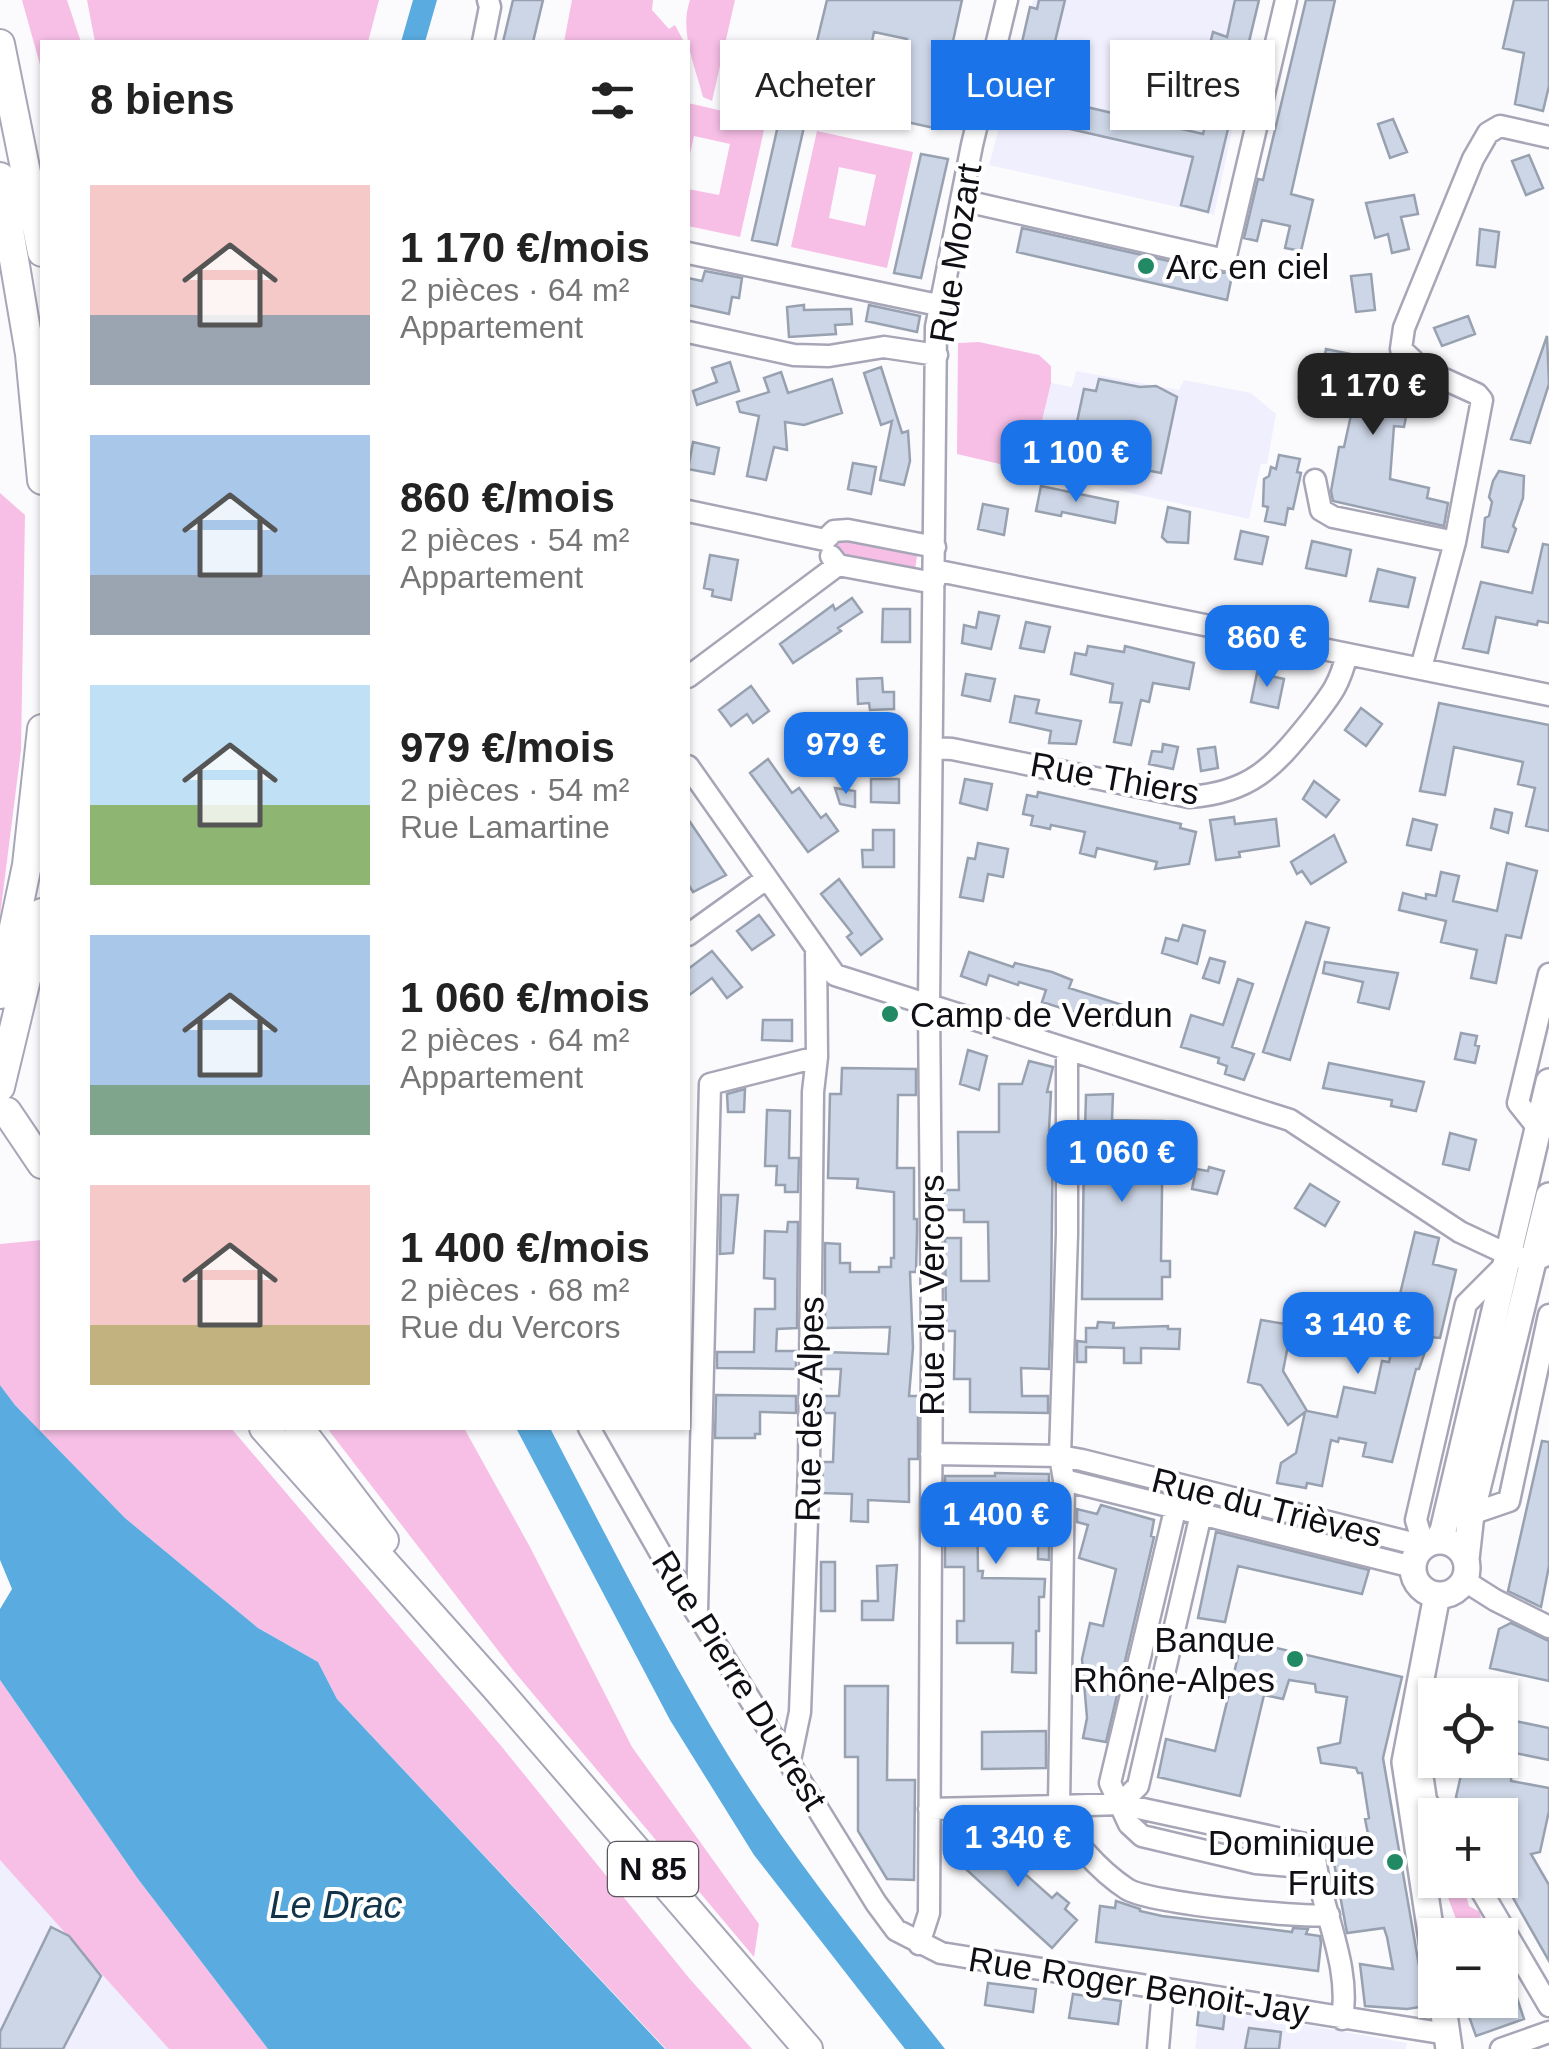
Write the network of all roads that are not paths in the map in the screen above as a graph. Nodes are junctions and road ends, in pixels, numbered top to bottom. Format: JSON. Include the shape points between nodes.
{"nodes":[{"id":1,"x":488,"y":0,"type":"edge"},
{"id":2,"x":1007,"y":0,"type":"edge"},
{"id":3,"x":1286,"y":0,"type":"edge"},
{"id":4,"x":483,"y":40,"type":"edge"},
{"id":5,"x":0,"y":44,"type":"edge"},
{"id":6,"x":1549,"y":137,"type":"edge"},
{"id":7,"x":0,"y":177,"type":"edge"},
{"id":8,"x":961,"y":200,"type":"junction"},
{"id":9,"x":40,"y":242,"type":"edge"},
{"id":10,"x":690,"y":253,"type":"edge"},
{"id":11,"x":938,"y":304,"type":"junction"},
{"id":12,"x":690,"y":332,"type":"edge"},
{"id":13,"x":937,"y":355,"type":"junction"},
{"id":14,"x":40,"y":459,"type":"edge"},
{"id":15,"x":1315,"y":480,"type":"dead end"},
{"id":16,"x":690,"y":511,"type":"edge"},
{"id":17,"x":826,"y":540,"type":"junction"},
{"id":18,"x":1455,"y":542,"type":"junction"},
{"id":19,"x":934,"y":547,"type":"junction"},
{"id":20,"x":838,"y":565,"type":"junction"},
{"id":21,"x":934,"y":576,"type":"junction"},
{"id":22,"x":1347,"y":654,"type":"junction"},
{"id":23,"x":1421,"y":668,"type":"junction"},
{"id":24,"x":690,"y":675,"type":"edge"},
{"id":25,"x":1549,"y":695,"type":"edge"},
{"id":26,"x":40,"y":746,"type":"edge"},
{"id":27,"x":933,"y":748,"type":"junction"},
{"id":28,"x":690,"y":769,"type":"edge"},
{"id":29,"x":766,"y":879,"type":"junction"},
{"id":30,"x":40,"y":922,"type":"edge"},
{"id":31,"x":690,"y":934,"type":"edge"},
{"id":32,"x":816,"y":946,"type":"junction"},
{"id":33,"x":1549,"y":974,"type":"edge"},
{"id":34,"x":0,"y":994,"type":"edge"},
{"id":35,"x":929,"y":1005,"type":"junction"},
{"id":36,"x":1067,"y":1050,"type":"junction"},
{"id":37,"x":817,"y":1057,"type":"junction"},
{"id":38,"x":1549,"y":1082,"type":"edge"},
{"id":39,"x":4,"y":1100,"type":"edge"},
{"id":40,"x":1538,"y":1128,"type":"junction"},
{"id":41,"x":40,"y":1161,"type":"edge"},
{"id":42,"x":1549,"y":1196,"type":"edge"},
{"id":43,"x":1541,"y":1258,"type":"edge"},
{"id":44,"x":1506,"y":1260,"type":"junction"},
{"id":45,"x":1549,"y":1315,"type":"edge"},
{"id":46,"x":1518,"y":1323,"type":"junction"},
{"id":47,"x":1542,"y":1351,"type":"junction"},
{"id":48,"x":266,"y":1430,"type":"edge"},
{"id":49,"x":301,"y":1430,"type":"edge"},
{"id":50,"x":589,"y":1430,"type":"edge"},
{"id":51,"x":931,"y":1454,"type":"junction"},
{"id":52,"x":1060,"y":1456,"type":"junction"},
{"id":53,"x":1064,"y":1480,"type":"junction"},
{"id":54,"x":1181,"y":1485,"type":"junction"},
{"id":55,"x":1206,"y":1491,"type":"junction"},
{"id":56,"x":1176,"y":1508,"type":"junction"},
{"id":57,"x":1201,"y":1514,"type":"junction"},
{"id":58,"x":1471,"y":1514,"type":"junction"},
{"id":59,"x":1425,"y":1551,"type":"junction"},
{"id":60,"x":1466,"y":1570,"type":"junction"},
{"id":61,"x":1437,"y":1595,"type":"junction"},
{"id":62,"x":697,"y":1611,"type":"junction"},
{"id":63,"x":1549,"y":1627,"type":"edge"},
{"id":64,"x":497,"y":1688,"type":"junction"},
{"id":65,"x":790,"y":1760,"type":"junction"},
{"id":66,"x":1120,"y":1804,"type":"junction"},
{"id":67,"x":1059,"y":1806,"type":"junction"},
{"id":68,"x":928,"y":1809,"type":"junction"},
{"id":69,"x":1315,"y":1868,"type":"junction"},
{"id":70,"x":1486,"y":1898,"type":"edge"},
{"id":71,"x":1329,"y":1915,"type":"junction"},
{"id":72,"x":1429,"y":1918,"type":"edge"},
{"id":73,"x":896,"y":1930,"type":"joint"},
{"id":74,"x":920,"y":1944,"type":"junction"},
{"id":75,"x":1163,"y":1990,"type":"junction"},
{"id":76,"x":1549,"y":2006,"type":"edge"},
{"id":77,"x":1342,"y":2019,"type":"junction"},
{"id":78,"x":1549,"y":2032,"type":"edge"},
{"id":79,"x":1448,"y":2042,"type":"edge"},
{"id":80,"x":808,"y":2049,"type":"edge"},
{"id":81,"x":1158,"y":2049,"type":"edge"},
{"id":82,"x":1502,"y":2049,"type":"edge"}],
"edges":[{"from":1,"to":4,"type":"street"},
{"from":2,"to":8,"type":"street","name":"Rue Mozart"},
{"from":3,"to":8,"type":"street","via":[[1225,260]]},
{"from":5,"to":9,"type":"highway"},
{"from":6,"to":18,"type":"street","via":[[1500,126],[1488,134],[1404,328],[1401,349],[1422,369],[1482,400]]},
{"from":7,"to":14,"type":"highway"},
{"from":8,"to":11,"type":"street","name":"Rue Mozart"},
{"from":10,"to":11,"type":"street"},
{"from":11,"to":13,"type":"street","name":"Rue Mozart"},
{"from":12,"to":13,"type":"street","via":[[794,355],[884,348]]},
{"from":13,"to":19,"type":"street","name":"Rue Mozart"},
{"from":15,"to":18,"type":"street","via":[[1321,510],[1332,517]]},
{"from":16,"to":17,"type":"street"},
{"from":17,"to":19,"type":"street","via":[[848,530]]},
{"from":17,"to":20,"type":"street"},
{"from":18,"to":23,"type":"street"},
{"from":19,"to":21,"type":"street","name":"Rue Mozart"},
{"from":20,"to":21,"type":"street"},
{"from":20,"to":24,"type":"street"},
{"from":21,"to":22,"type":"street"},
{"from":21,"to":27,"type":"street","name":"Rue Mozart"},
{"from":22,"to":23,"type":"street"},
{"from":22,"to":27,"type":"street","name":"Rue Thiers","via":[[1340,684],[1287,752],[1241,787],[1217,796],[1189,797]]},
{"from":23,"to":25,"type":"street"},
{"from":26,"to":34,"type":"highway","via":[[27,866]]},
{"from":27,"to":35,"type":"street","name":"Rue du Vercors"},
{"from":28,"to":29,"type":"street"},
{"from":29,"to":31,"type":"street"},
{"from":29,"to":32,"type":"street"},
{"from":30,"to":39,"type":"highway"},
{"from":32,"to":35,"type":"street","via":[[835,975]]},
{"from":32,"to":37,"type":"street","name":"Rue des Alpes"},
{"from":33,"to":40,"type":"street","via":[[1518,1104]]},
{"from":35,"to":36,"type":"street"},
{"from":35,"to":51,"type":"street","name":"Rue du Vercors"},
{"from":36,"to":44,"type":"street","via":[[1290,1120]]},
{"from":36,"to":52,"type":"street"},
{"from":37,"to":62,"type":"street","via":[[710,1084]]},
{"from":37,"to":65,"type":"street","name":"Rue des Alpes","via":[[801,1693]]},
{"from":38,"to":40,"type":"main road"},
{"from":39,"to":41,"type":"highway"},
{"from":40,"to":44,"type":"main road"},
{"from":42,"to":43,"type":"main road"},
{"from":43,"to":44,"type":"street"},
{"from":43,"to":46,"type":"main road"},
{"from":44,"to":59,"type":"main road","via":[[1443,1531]]},
{"from":45,"to":47,"type":"street"},
{"from":46,"to":47,"type":"street"},
{"from":46,"to":58,"type":"main road"},
{"from":47,"to":58,"type":"street","via":[[1509,1501]]},
{"from":48,"to":64,"type":"highway","number":"N 85"},
{"from":49,"to":64,"type":"highway","number":"N 85"},
{"from":50,"to":62,"type":"street","name":"Rue Pierre Ducrest"},
{"from":51,"to":52,"type":"street","name":"Rue du Trièves"},
{"from":51,"to":68,"type":"street","name":"Rue du Vercors"},
{"from":52,"to":53,"type":"street"},
{"from":52,"to":54,"type":"street","name":"Rue du Trièves"},
{"from":53,"to":56,"type":"street","name":"Rue du Trièves"},
{"from":53,"to":67,"type":"street"},
{"from":54,"to":55,"type":"street","name":"Rue du Trièves"},
{"from":54,"to":56,"type":"street"},
{"from":55,"to":57,"type":"street"},
{"from":55,"to":59,"type":"street","name":"Rue du Trièves"},
{"from":56,"to":57,"type":"street","name":"Rue du Trièves"},
{"from":56,"to":66,"type":"street","via":[[1110,1783]]},
{"from":57,"to":59,"type":"street","name":"Rue du Trièves"},
{"from":57,"to":66,"type":"street","via":[[1138,1786]]},
{"from":58,"to":60,"type":"main road"},
{"from":59,"to":60,"type":"main road","via":[[1455,1545]]},
{"from":59,"to":61,"type":"main road","via":[[1419,1586]]},
{"from":60,"to":61,"type":"main road","via":[[1453,1592]]},
{"from":60,"to":63,"type":"street","via":[[1495,1600]]},
{"from":61,"to":72,"type":"main road","via":[[1405,1762]]},
{"from":62,"to":65,"type":"street","name":"Rue Pierre Ducrest"},
{"from":64,"to":80,"type":"highway","number":"N 85"},
{"from":65,"to":73,"type":"street","name":"Rue Pierre Ducrest"},
{"from":66,"to":67,"type":"street"},
{"from":66,"to":69,"type":"street","via":[[1142,1836],[1256,1864]]},
{"from":66,"to":69,"type":"street","via":[[1314,1846]]},
{"from":67,"to":68,"type":"street"},
{"from":67,"to":71,"type":"street","via":[[1074,1841],[1129,1891],[1267,1913]]},
{"from":68,"to":74,"type":"street","name":"Rue du Vercors","via":[[929,1913]]},
{"from":69,"to":71,"type":"street"},
{"from":70,"to":76,"type":"street"},
{"from":71,"to":77,"type":"street","via":[[1346,1993]]},
{"from":73,"to":74,"type":"street","name":"Rue Roger Benoit-Jay"},
{"from":74,"to":75,"type":"street","name":"Rue Roger Benoit-Jay"},
{"from":75,"to":77,"type":"street","name":"Rue Roger Benoit-Jay"},
{"from":75,"to":81,"type":"street"},
{"from":77,"to":79,"type":"street","name":"Rue Roger Benoit-Jay"},
{"from":78,"to":82,"type":"street"}]}
